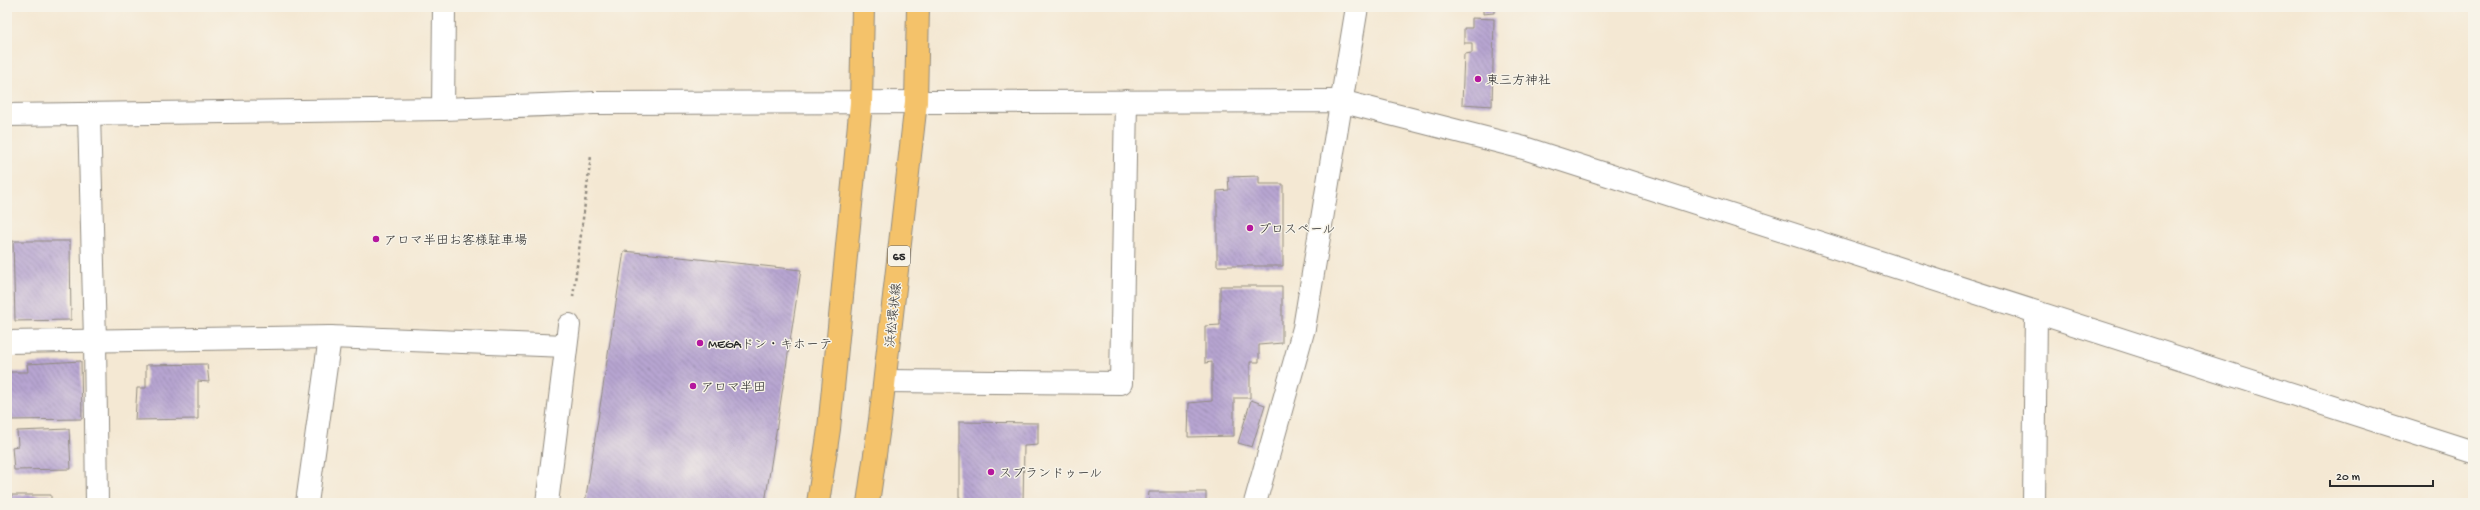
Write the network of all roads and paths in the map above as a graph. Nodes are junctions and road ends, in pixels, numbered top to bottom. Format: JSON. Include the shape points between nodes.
{"nodes":[{"id":1,"x":444,"y":7,"type":"edge"},
{"id":2,"x":863,"y":7,"type":"edge"},
{"id":3,"x":918,"y":7,"type":"edge"},
{"id":4,"x":1356,"y":7,"type":"edge"},
{"id":5,"x":1126,"y":101,"type":"junction"},
{"id":6,"x":1340,"y":101,"type":"junction"},
{"id":7,"x":916,"y":102,"type":"junction"},
{"id":8,"x":861,"y":103,"type":"junction"},
{"id":9,"x":443,"y":109,"type":"junction"},
{"id":10,"x":88,"y":114,"type":"junction"},
{"id":11,"x":7,"y":115,"type":"edge"},
{"id":12,"x":591,"y":156,"type":"dead end"},
{"id":13,"x":2036,"y":312,"type":"junction"},
{"id":14,"x":568,"y":336,"type":"junction"},
{"id":15,"x":330,"y":337,"type":"junction"},
{"id":16,"x":95,"y":340,"type":"junction"},
{"id":17,"x":7,"y":342,"type":"edge"},
{"id":18,"x":885,"y":382,"type":"junction"},
{"id":19,"x":2473,"y":452,"type":"edge"},
{"id":20,"x":97,"y":503,"type":"edge"},
{"id":21,"x":307,"y":503,"type":"edge"},
{"id":22,"x":547,"y":503,"type":"edge"},
{"id":23,"x":818,"y":503,"type":"edge"},
{"id":24,"x":868,"y":503,"type":"edge"},
{"id":25,"x":1255,"y":503,"type":"edge"},
{"id":26,"x":2034,"y":503,"type":"edge"}],
"edges":[{"from":1,"to":9,"type":"street"},
{"from":2,"to":8,"type":"main road"},
{"from":3,"to":7,"type":"main road","name":"浜松環状線","number":"65"},
{"from":4,"to":6,"type":"street"},
{"from":5,"to":6,"type":"street"},
{"from":5,"to":7,"type":"street"},
{"from":5,"to":18,"type":"street","via":[[1121,383]]},
{"from":6,"to":13,"type":"street","via":[[1524,148]]},
{"from":6,"to":25,"type":"street","via":[[1304,328]]},
{"from":7,"to":8,"type":"street"},
{"from":7,"to":18,"type":"main road","name":"浜松環状線","number":"65"},
{"from":8,"to":9,"type":"street","via":[[594,104]]},
{"from":8,"to":23,"type":"main road","via":[[829,429]]},
{"from":9,"to":10,"type":"street"},
{"from":10,"to":11,"type":"street"},
{"from":10,"to":16,"type":"street"},
{"from":12,"to":14,"type":"path"},
{"from":13,"to":19,"type":"street"},
{"from":13,"to":26,"type":"street"},
{"from":14,"to":15,"type":"street"},
{"from":14,"to":22,"type":"street"},
{"from":15,"to":16,"type":"street"},
{"from":15,"to":21,"type":"street"},
{"from":16,"to":17,"type":"street"},
{"from":16,"to":20,"type":"street"},
{"from":18,"to":24,"type":"main road","name":"浜松環状線","number":"65"}]}
